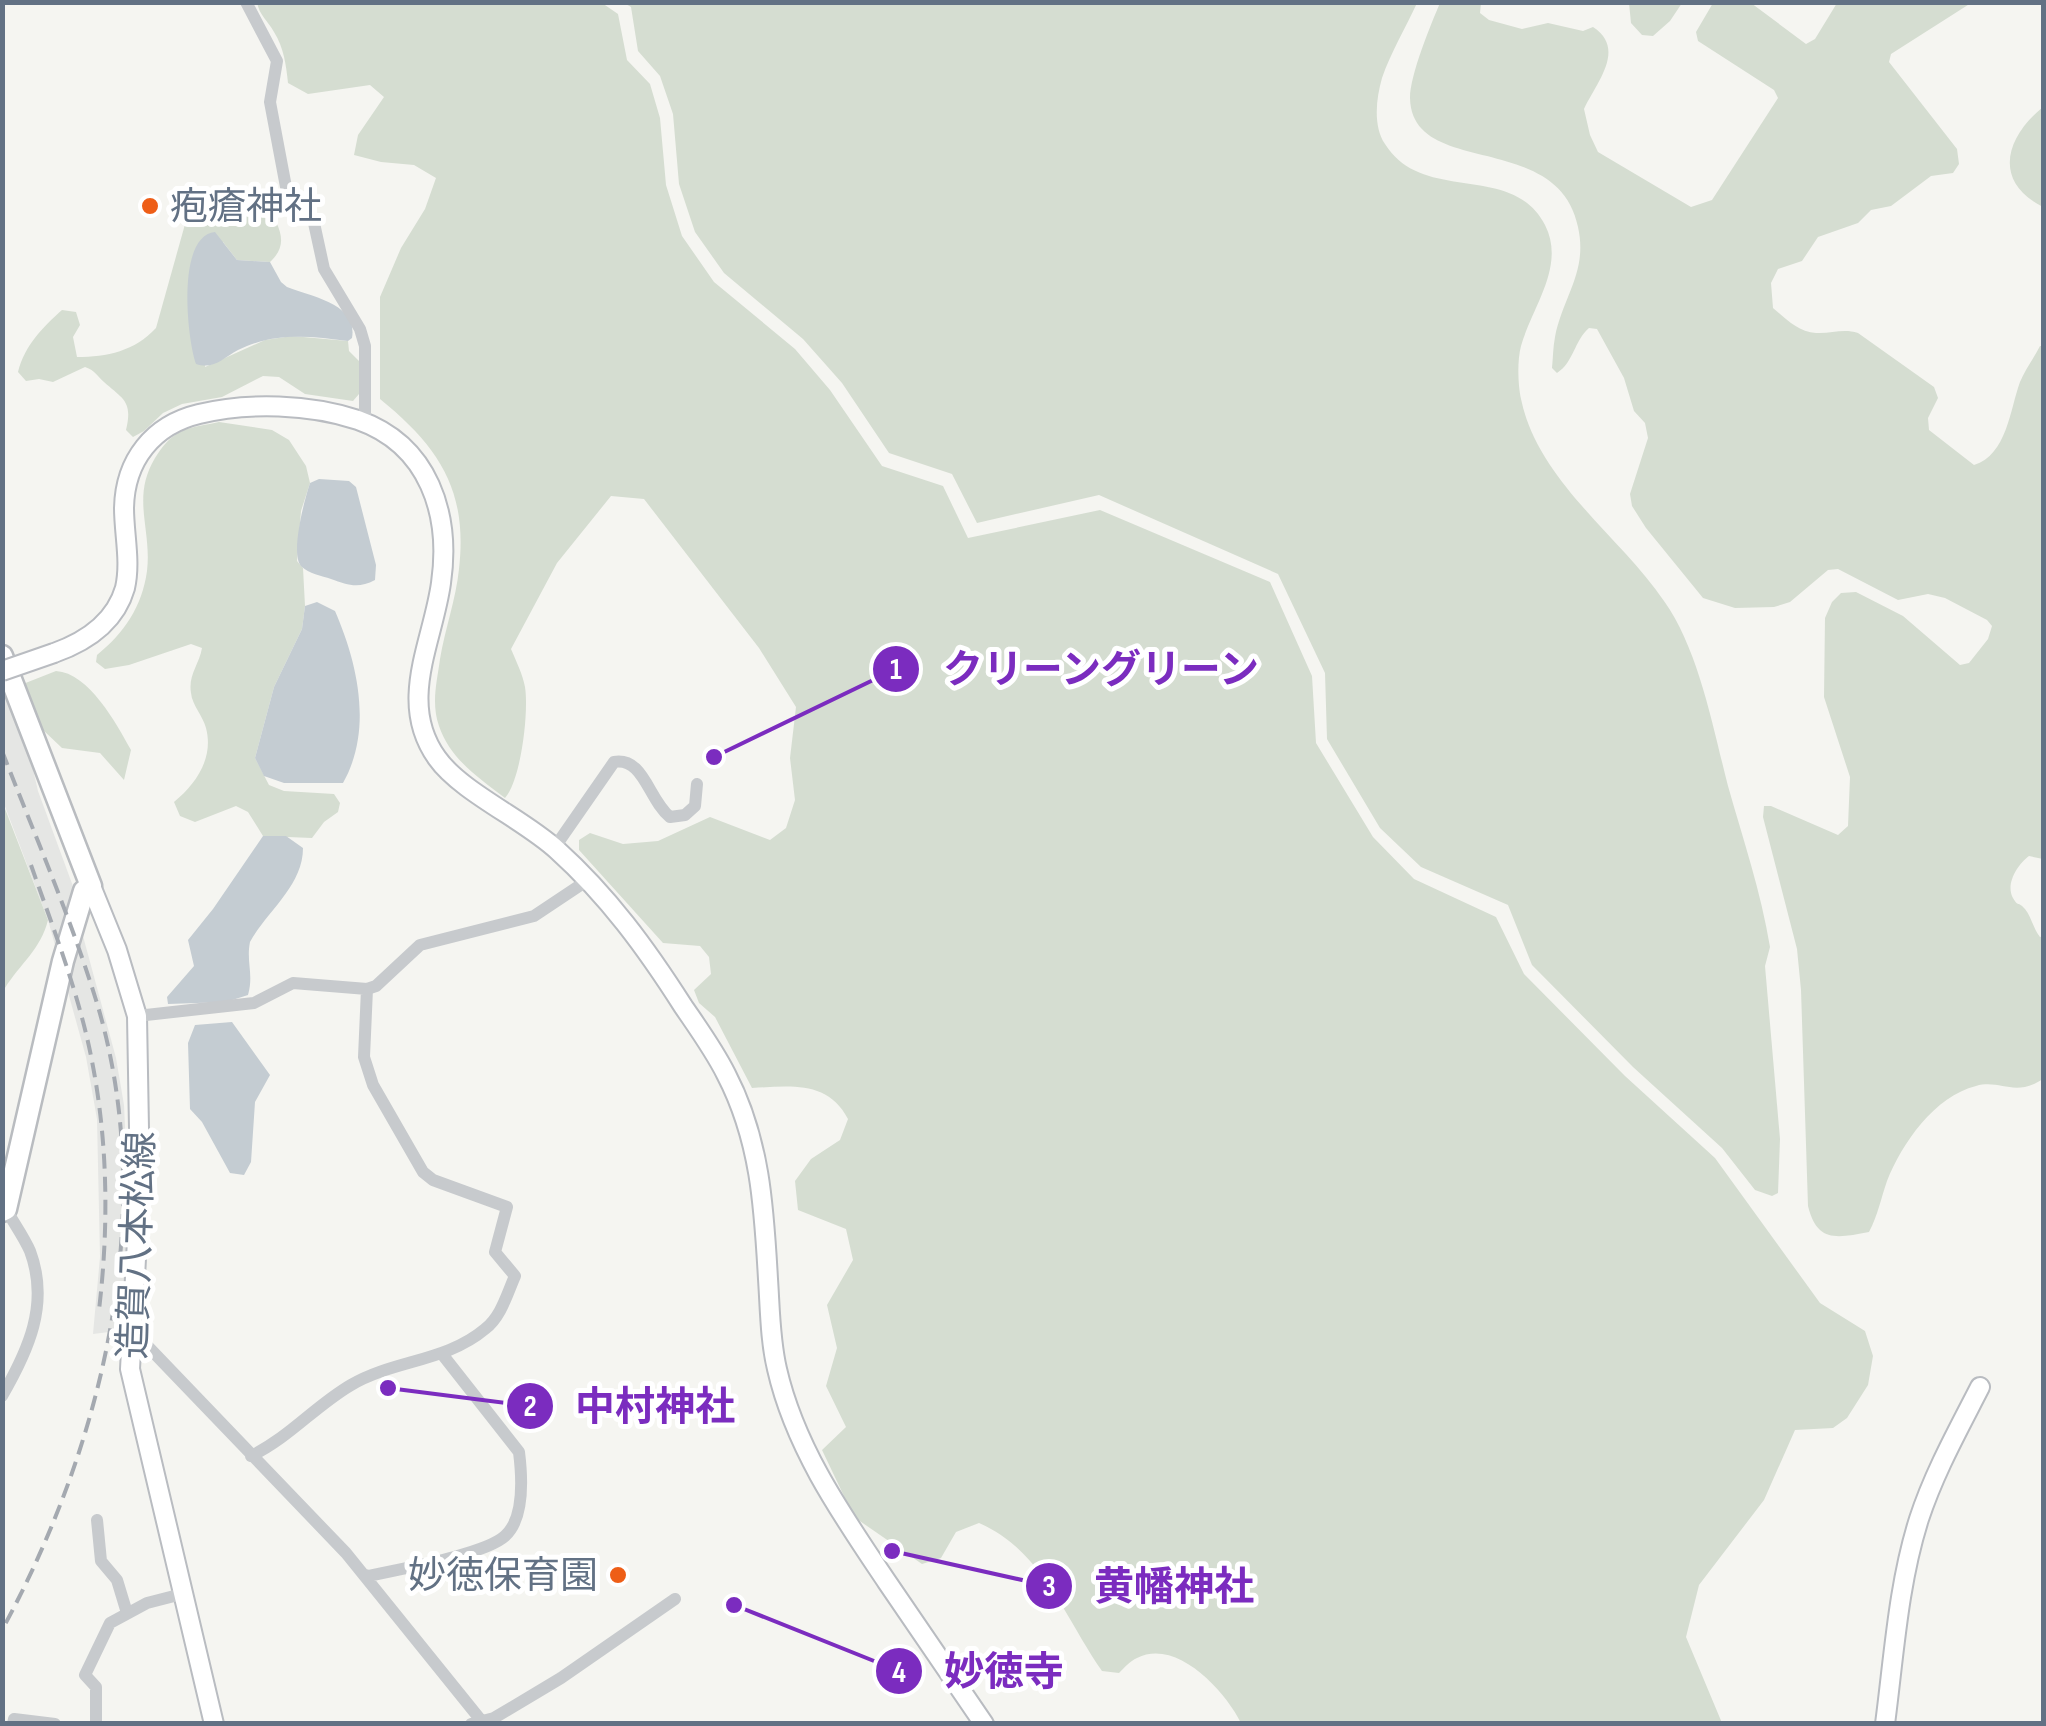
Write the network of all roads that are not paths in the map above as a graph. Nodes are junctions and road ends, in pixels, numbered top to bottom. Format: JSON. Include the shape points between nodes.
{"nodes":[{"id":1,"x":246,"y":2,"type":"edge"},
{"id":2,"x":365,"y":422,"type":"junction"},
{"id":3,"x":2,"y":656,"type":"edge"},
{"id":4,"x":2,"y":671,"type":"edge"},
{"id":5,"x":697,"y":784,"type":"dead end"},
{"id":6,"x":555,"y":847,"type":"junction"},
{"id":7,"x":588,"y":880,"type":"junction"},
{"id":8,"x":91,"y":886,"type":"junction"},
{"id":9,"x":367,"y":989,"type":"junction"},
{"id":10,"x":137,"y":1016,"type":"junction"},
{"id":11,"x":4,"y":1210,"type":"edge"},
{"id":12,"x":133,"y":1331,"type":"junction"},
{"id":13,"x":442,"y":1354,"type":"junction"},
{"id":14,"x":1980,"y":1386,"type":"dead end"},
{"id":15,"x":2,"y":1396,"type":"edge"},
{"id":16,"x":251,"y":1456,"type":"junction"},
{"id":17,"x":98,"y":1520,"type":"dead end"},
{"id":18,"x":363,"y":1574,"type":"junction"},
{"id":19,"x":182,"y":1594,"type":"junction"},
{"id":20,"x":675,"y":1599,"type":"dead end"},
{"id":21,"x":127,"y":1614,"type":"junction"},
{"id":22,"x":478,"y":1722,"type":"edge"},
{"id":23,"x":13,"y":1724,"type":"edge"},
{"id":24,"x":55,"y":1724,"type":"edge"},
{"id":25,"x":96,"y":1724,"type":"edge"},
{"id":26,"x":214,"y":1724,"type":"edge"},
{"id":27,"x":984,"y":1724,"type":"edge"},
{"id":28,"x":1885,"y":1724,"type":"edge"}],
"edges":[{"from":1,"to":2,"type":"street","via":[[277,61],[270,102],[286,187],[314,223],[324,270],[365,346]]},
{"from":2,"to":4,"type":"street","bridge":true,"via":[[276,408],[202,413],[162,426],[129,476],[124,590],[102,628],[76,645]]},
{"from":2,"to":6,"type":"street","via":[[414,455],[439,506],[441,585],[418,688],[426,736],[454,775]]},
{"from":3,"to":8,"type":"main road"},
{"from":5,"to":6,"type":"street","via":[[694,806],[670,817],[636,766],[614,762]]},
{"from":6,"to":7,"type":"street"},
{"from":7,"to":9,"type":"street","via":[[534,916],[420,945]]},
{"from":7,"to":27,"type":"street","via":[[642,943],[742,1104],[760,1172],[776,1364],[810,1461]]},
{"from":8,"to":10,"type":"street","name":"造賀八本松線"},
{"from":8,"to":11,"type":"main road","via":[[63,961]]},
{"from":9,"to":10,"type":"street","via":[[294,983],[254,1003]]},
{"from":9,"to":13,"type":"street","via":[[362,1044],[373,1085],[424,1172],[507,1207],[496,1252],[514,1276],[500,1311],[486,1329]]},
{"from":10,"to":12,"type":"street","name":"造賀八本松線"},
{"from":11,"to":15,"type":"street","via":[[30,1252],[38,1311],[32,1338]]},
{"from":12,"to":16,"type":"street"},
{"from":12,"to":19,"type":"street","name":"造賀八本松線","via":[[130,1370]]},
{"from":13,"to":16,"type":"street","via":[[362,1378]]},
{"from":13,"to":18,"type":"street","via":[[519,1452],[518,1513],[503,1538]]},
{"from":14,"to":28,"type":"street","via":[[1918,1521]]},
{"from":16,"to":18,"type":"street"},
{"from":17,"to":21,"type":"street","via":[[102,1561],[117,1580]]},
{"from":18,"to":22,"type":"street"},
{"from":19,"to":21,"type":"street"},
{"from":19,"to":26,"type":"street","name":"造賀八本松線"},
{"from":20,"to":22,"type":"street","via":[[562,1678]]},
{"from":21,"to":25,"type":"street","via":[[110,1622],[85,1675],[96,1687]]},
{"from":23,"to":24,"type":"street"}]}
